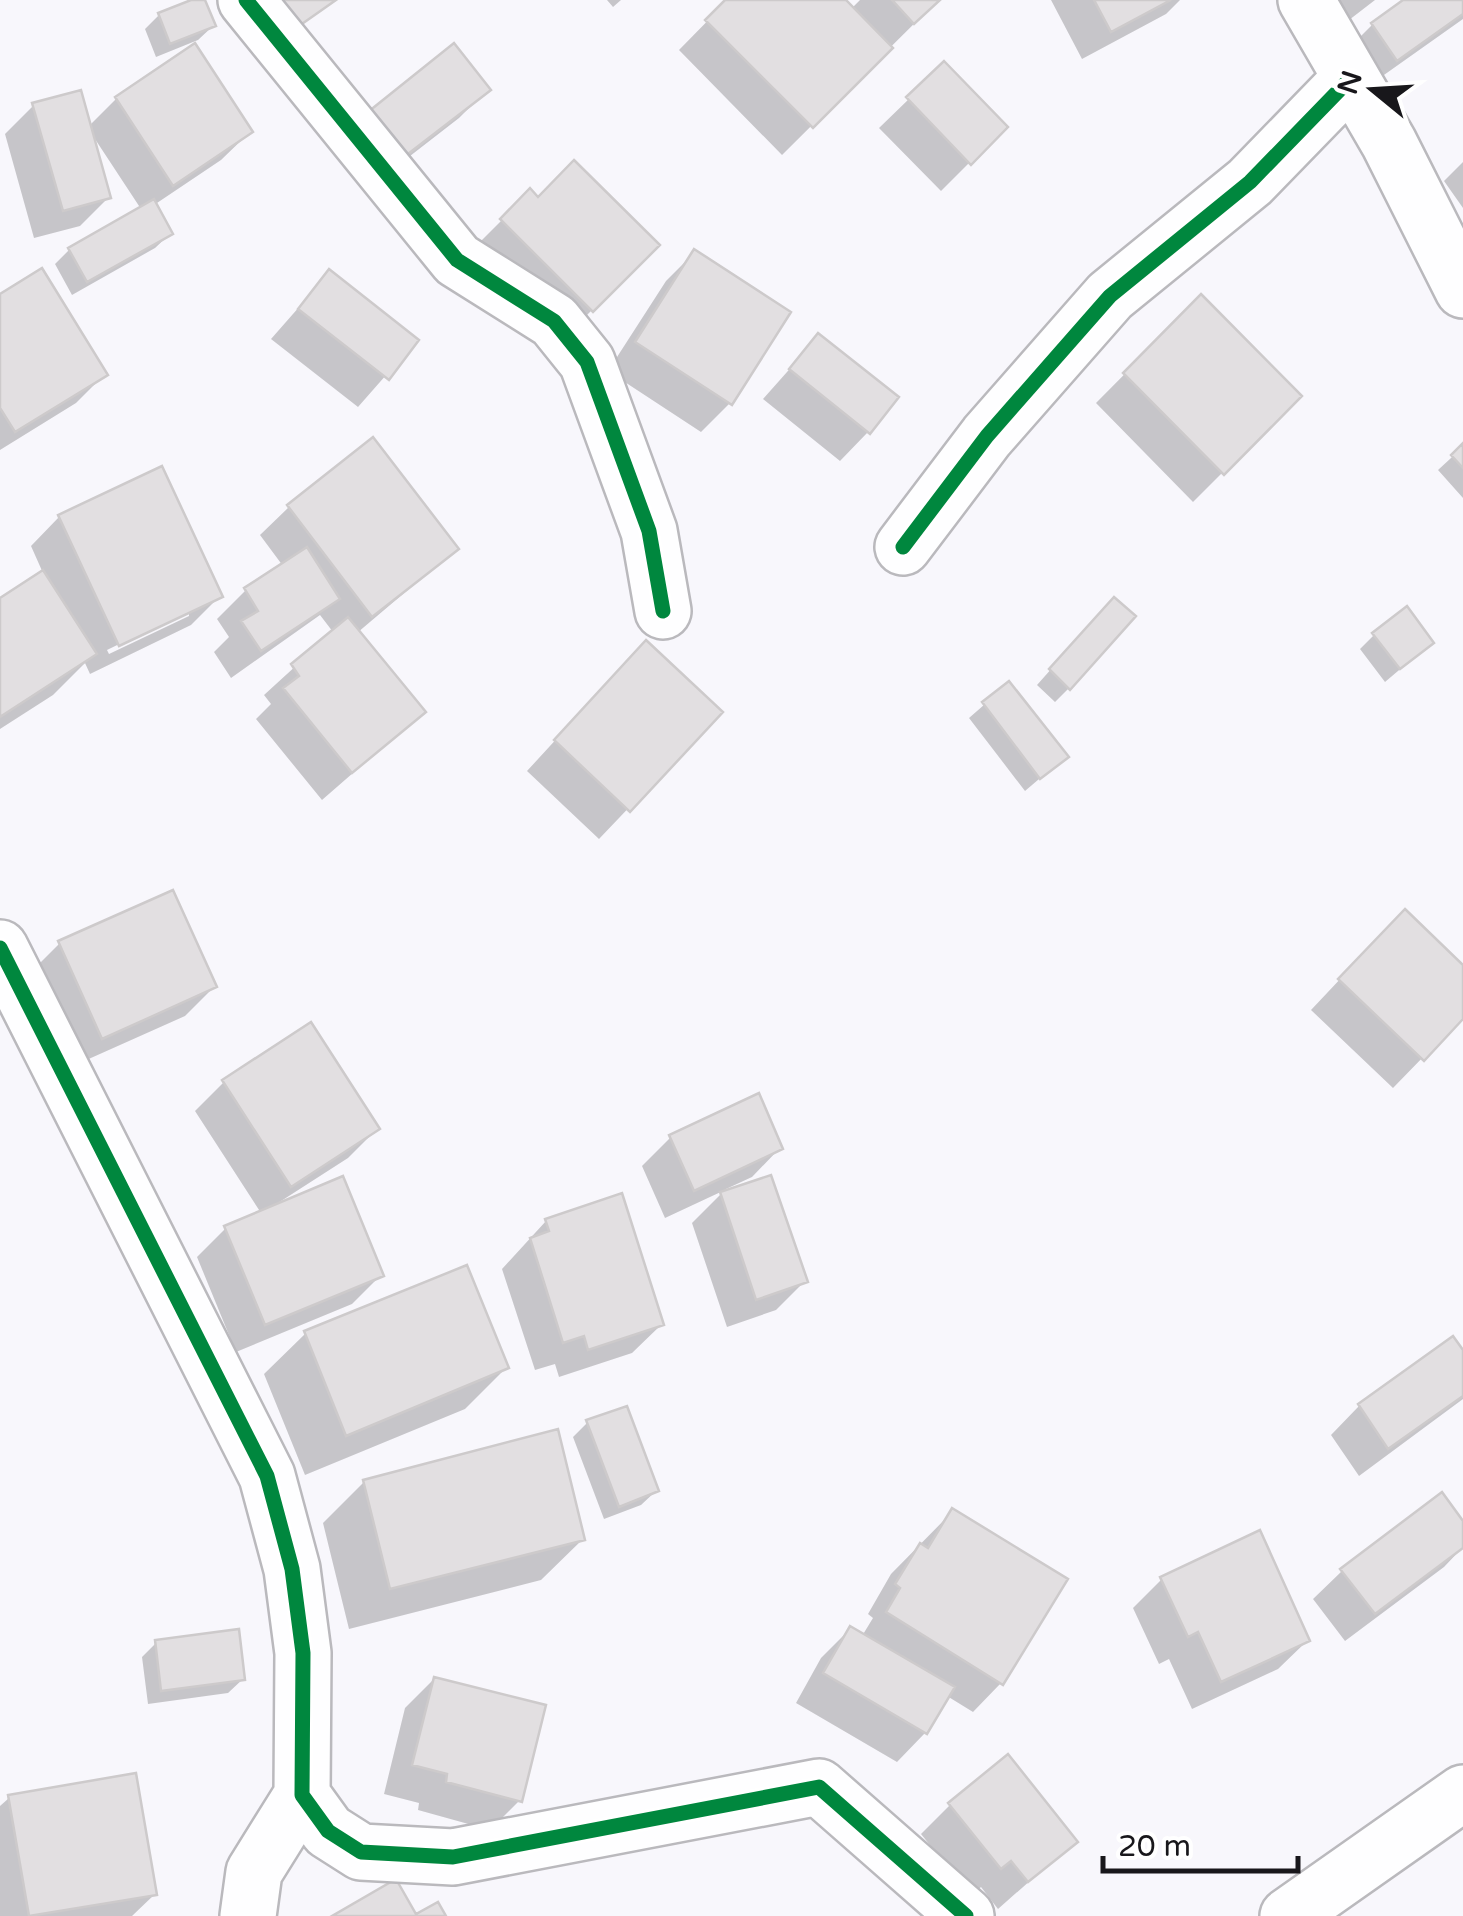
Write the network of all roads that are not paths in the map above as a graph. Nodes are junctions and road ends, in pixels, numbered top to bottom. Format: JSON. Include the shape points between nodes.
{"nodes":[{"id":1,"x":246,"y":0,"type":"edge"},
{"id":2,"x":1306,"y":0,"type":"edge"},
{"id":3,"x":1352,"y":78,"type":"junction"},
{"id":4,"x":1463,"y":290,"type":"edge"},
{"id":5,"x":903,"y":547,"type":"dead end"},
{"id":6,"x":663,"y":612,"type":"dead end"},
{"id":7,"x":0,"y":948,"type":"edge"},
{"id":8,"x":1463,"y":1793,"type":"edge"},
{"id":9,"x":302,"y":1795,"type":"junction"},
{"id":10,"x":248,"y":1916,"type":"edge"},
{"id":11,"x":966,"y":1916,"type":"edge"},
{"id":12,"x":1288,"y":1916,"type":"edge"}],
"edges":[{"from":1,"to":6,"type":"street","via":[[457,260],[554,321],[587,362],[649,531]]},
{"from":2,"to":3,"type":"street"},
{"from":3,"to":4,"type":"street"},
{"from":3,"to":5,"type":"street","via":[[1250,182],[1110,296],[987,436]]},
{"from":7,"to":9,"type":"street","via":[[267,1476],[292,1569],[303,1654]]},
{"from":8,"to":12,"type":"street"},
{"from":9,"to":10,"type":"street","via":[[254,1872]]},
{"from":9,"to":11,"type":"street","via":[[328,1830],[361,1852],[453,1858],[819,1787]]}]}
